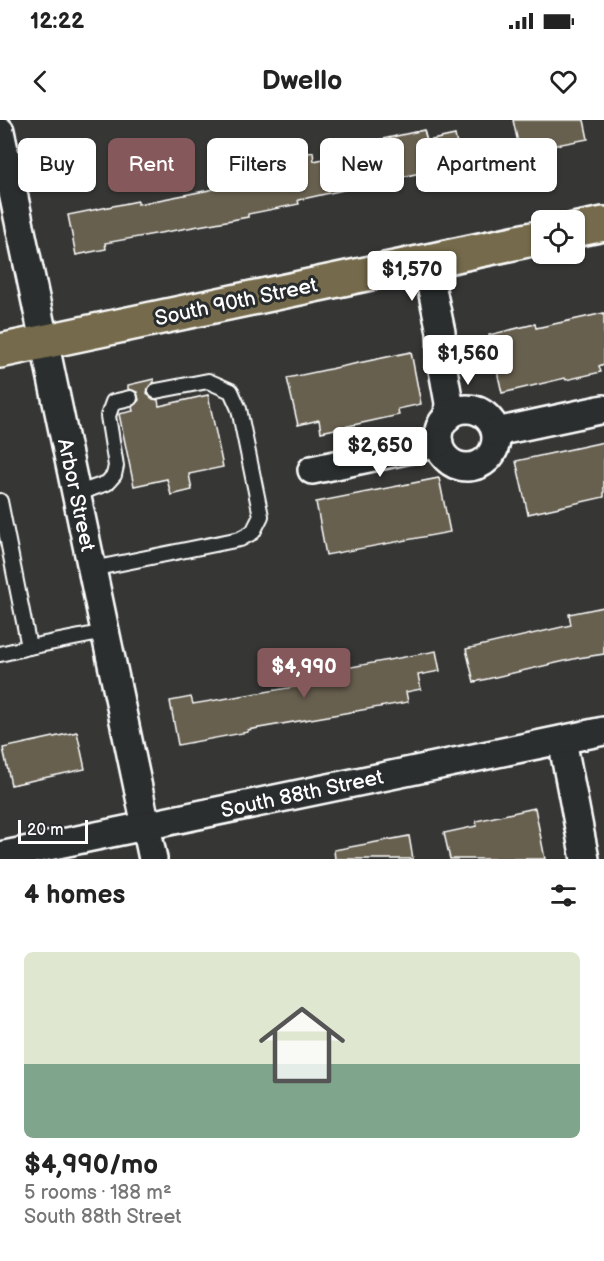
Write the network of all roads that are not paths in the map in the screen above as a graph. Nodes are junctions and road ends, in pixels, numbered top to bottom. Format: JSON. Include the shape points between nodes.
{"nodes":[{"id":1,"x":0,"y":131,"type":"edge"},
{"id":2,"x":604,"y":224,"type":"edge"},
{"id":3,"x":585,"y":228,"type":"edge"},
{"id":4,"x":531,"y":239,"type":"edge"},
{"id":5,"x":426,"y":261,"type":"junction"},
{"id":6,"x":441,"y":332,"type":"junction"},
{"id":7,"x":43,"y":342,"type":"junction"},
{"id":8,"x":0,"y":351,"type":"edge"},
{"id":9,"x":156,"y":391,"type":"dead end"},
{"id":10,"x":130,"y":398,"type":"dead end"},
{"id":11,"x":604,"y":409,"type":"edge"},
{"id":12,"x":474,"y":410,"type":"junction"},
{"id":13,"x":448,"y":417,"type":"junction"},
{"id":14,"x":496,"y":432,"type":"junction"},
{"id":15,"x":439,"y":443,"type":"junction"},
{"id":16,"x":312,"y":470,"type":"dead end"},
{"id":17,"x":76,"y":494,"type":"junction"},
{"id":18,"x":0,"y":504,"type":"edge"},
{"id":19,"x":92,"y":569,"type":"junction"},
{"id":20,"x":105,"y":632,"type":"junction"},
{"id":21,"x":29,"y":648,"type":"junction"},
{"id":22,"x":0,"y":654,"type":"edge"},
{"id":23,"x":604,"y":731,"type":"edge"},
{"id":24,"x":562,"y":740,"type":"junction"},
{"id":25,"x":146,"y":826,"type":"junction"},
{"id":26,"x":0,"y":856,"type":"edge"},
{"id":27,"x":153,"y":859,"type":"edge"},
{"id":28,"x":585,"y":859,"type":"edge"}],
"edges":[{"from":1,"to":7,"type":"street","name":"Arbor Street"},
{"from":2,"to":3,"type":"main road"},
{"from":4,"to":5,"type":"main road","name":"South 90th Street"},
{"from":5,"to":6,"type":"street"},
{"from":5,"to":7,"type":"main road","name":"South 90th Street"},
{"from":6,"to":12,"type":"street","via":[[458,359],[465,394]]},
{"from":6,"to":13,"type":"street"},
{"from":7,"to":8,"type":"main road","name":"South 90th Street"},
{"from":7,"to":17,"type":"street","name":"Arbor Street"},
{"from":9,"to":19,"type":"lane","via":[[208,381],[231,391],[239,409],[261,516],[253,532],[240,539]]},
{"from":10,"to":17,"type":"lane","via":[[113,402],[108,416],[114,475],[107,483]]},
{"from":11,"to":14,"type":"street"},
{"from":12,"to":13,"type":"street","via":[[457,411]]},
{"from":12,"to":14,"type":"street","via":[[488,417]]},
{"from":13,"to":15,"type":"street","via":[[441,426]]},
{"from":14,"to":15,"type":"street","via":[[492,453],[473,466],[451,462]]},
{"from":15,"to":16,"type":"street"},
{"from":17,"to":19,"type":"street","name":"Arbor Street"},
{"from":18,"to":21,"type":"lane"},
{"from":19,"to":20,"type":"street","name":"Arbor Street"},
{"from":20,"to":21,"type":"lane"},
{"from":20,"to":25,"type":"street","name":"Arbor Street"},
{"from":21,"to":22,"type":"lane"},
{"from":23,"to":24,"type":"street","name":"South 88th Street"},
{"from":24,"to":25,"type":"street","name":"South 88th Street"},
{"from":24,"to":28,"type":"street"},
{"from":25,"to":26,"type":"street","name":"South 88th Street"},
{"from":25,"to":27,"type":"street","name":"Arbor Street"}]}
